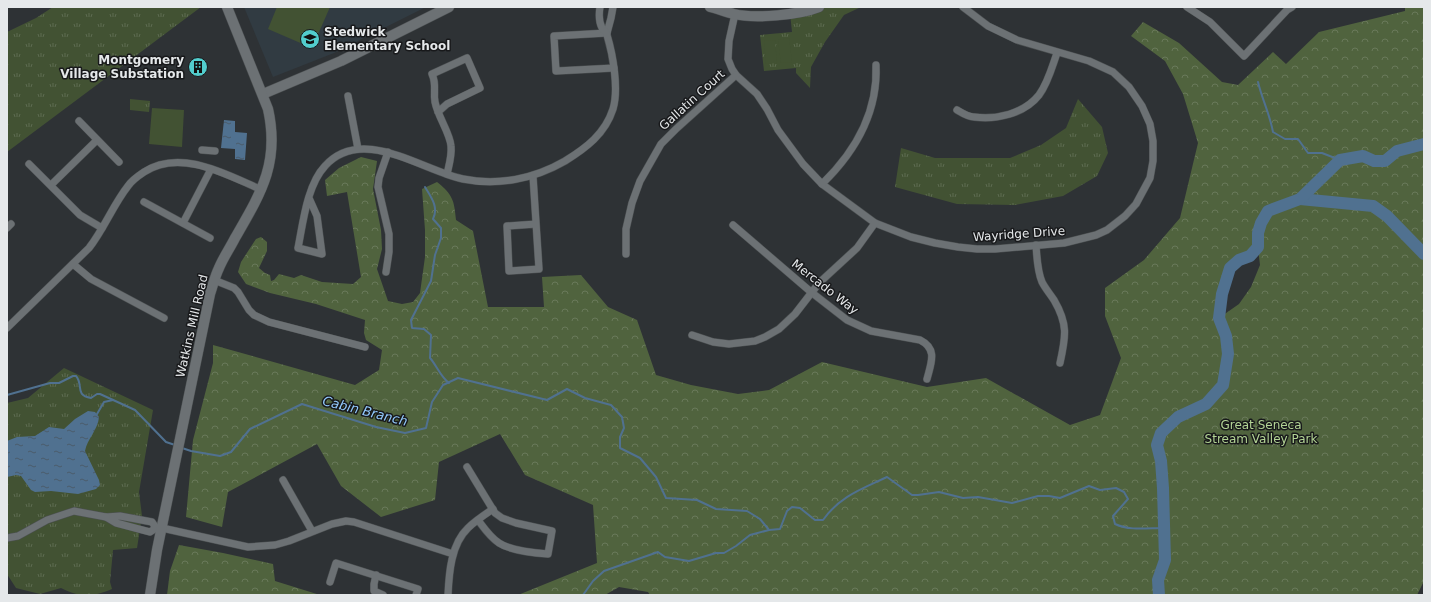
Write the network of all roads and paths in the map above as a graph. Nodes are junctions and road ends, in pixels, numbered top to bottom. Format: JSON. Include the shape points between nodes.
{"nodes":[{"id":1,"x":227,"y":7,"type":"edge"},
{"id":2,"x":450,"y":7,"type":"edge"},
{"id":3,"x":600,"y":7,"type":"edge"},
{"id":4,"x":613,"y":7,"type":"edge"},
{"id":5,"x":710,"y":7,"type":"edge"},
{"id":6,"x":819,"y":7,"type":"edge"},
{"id":7,"x":963,"y":7,"type":"edge"},
{"id":8,"x":1187,"y":7,"type":"edge"},
{"id":9,"x":1292,"y":7,"type":"edge"},
{"id":10,"x":735,"y":14,"type":"junction"},
{"id":11,"x":607,"y":33,"type":"junction"},
{"id":12,"x":1057,"y":53,"type":"junction"},
{"id":13,"x":876,"y":65,"type":"dead end"},
{"id":14,"x":614,"y":68,"type":"junction"},
{"id":15,"x":736,"y":75,"type":"junction"},
{"id":16,"x":263,"y":94,"type":"junction"},
{"id":17,"x":348,"y":96,"type":"dead end"},
{"id":18,"x":957,"y":110,"type":"dead end"},
{"id":19,"x":438,"y":112,"type":"junction"},
{"id":20,"x":78,"y":121,"type":"dead end"},
{"id":21,"x":97,"y":140,"type":"junction"},
{"id":22,"x":358,"y":149,"type":"junction"},
{"id":23,"x":202,"y":150,"type":"dead end"},
{"id":24,"x":215,"y":151,"type":"dead end"},
{"id":25,"x":388,"y":152,"type":"junction"},
{"id":26,"x":119,"y":162,"type":"dead end"},
{"id":27,"x":29,"y":164,"type":"dead end"},
{"id":28,"x":211,"y":169,"type":"junction"},
{"id":29,"x":447,"y":174,"type":"junction"},
{"id":30,"x":533,"y":176,"type":"junction"},
{"id":31,"x":822,"y":184,"type":"junction"},
{"id":32,"x":51,"y":185,"type":"junction"},
{"id":33,"x":262,"y":190,"type":"junction"},
{"id":34,"x":309,"y":198,"type":"junction"},
{"id":35,"x":144,"y":202,"type":"dead end"},
{"id":36,"x":183,"y":223,"type":"junction"},
{"id":37,"x":875,"y":223,"type":"junction"},
{"id":38,"x":536,"y":224,"type":"junction"},
{"id":39,"x":733,"y":225,"type":"dead end"},
{"id":40,"x":102,"y":228,"type":"junction"},
{"id":41,"x":210,"y":238,"type":"dead end"},
{"id":42,"x":1036,"y":245,"type":"junction"},
{"id":43,"x":626,"y":254,"type":"dead end"},
{"id":44,"x":73,"y":264,"type":"junction"},
{"id":45,"x":386,"y":272,"type":"dead end"},
{"id":46,"x":214,"y":280,"type":"junction"},
{"id":47,"x":811,"y":292,"type":"junction"},
{"id":48,"x":164,"y":318,"type":"dead end"},
{"id":49,"x":7,"y":328,"type":"edge"},
{"id":50,"x":692,"y":335,"type":"dead end"},
{"id":51,"x":365,"y":347,"type":"dead end"},
{"id":52,"x":1060,"y":362,"type":"dead end"},
{"id":53,"x":927,"y":378,"type":"dead end"},
{"id":54,"x":467,"y":467,"type":"dead end"},
{"id":55,"x":283,"y":480,"type":"dead end"},
{"id":56,"x":492,"y":509,"type":"junction"},
{"id":57,"x":478,"y":520,"type":"junction"},
{"id":58,"x":159,"y":528,"type":"junction"},
{"id":59,"x":312,"y":531,"type":"junction"},
{"id":60,"x":7,"y":538,"type":"edge"},
{"id":61,"x":454,"y":554,"type":"junction"},
{"id":62,"x":376,"y":575,"type":"junction"},
{"id":63,"x":330,"y":582,"type":"dead end"},
{"id":64,"x":150,"y":595,"type":"edge"},
{"id":65,"x":383,"y":595,"type":"edge"},
{"id":66,"x":416,"y":595,"type":"edge"},
{"id":67,"x":448,"y":595,"type":"edge"}],
"edges":[{"from":1,"to":16,"type":"street","name":"Watkins Mill Road"},
{"from":2,"to":16,"type":"street","via":[[341,61]]},
{"from":3,"to":11,"type":"street","via":[[602,27]]},
{"from":4,"to":11,"type":"street"},
{"from":5,"to":10,"type":"street"},
{"from":6,"to":10,"type":"street","via":[[804,12],[766,16]]},
{"from":7,"to":12,"type":"street","name":"Wayridge Drive","via":[[1000,33]]},
{"from":8,"to":9,"type":"street","via":[[1210,22],[1244,56]]},
{"from":10,"to":15,"type":"street","name":"Wayridge Drive","via":[[728,59]]},
{"from":11,"to":14,"type":"street"},
{"from":11,"to":14,"type":"street","via":[[554,36],[556,72]]},
{"from":12,"to":18,"type":"street","via":[[1039,95],[1020,110],[989,118],[972,117]]},
{"from":12,"to":42,"type":"street","name":"Wayridge Drive","via":[[1089,61],[1114,72],[1129,87],[1150,124],[1153,160],[1150,178],[1136,204],[1107,230],[1064,243]]},
{"from":13,"to":31,"type":"street","via":[[873,99],[865,126],[846,158]]},
{"from":14,"to":30,"type":"street","via":[[616,95],[604,129],[576,154]]},
{"from":15,"to":31,"type":"street","name":"Wayridge Drive","via":[[757,94],[798,158]]},
{"from":15,"to":43,"type":"street","name":"Gallatin Court","via":[[661,144],[640,181],[632,203],[626,229]]},
{"from":16,"to":33,"type":"street","name":"Watkins Mill Road","via":[[271,121],[272,139],[270,164]]},
{"from":17,"to":22,"type":"street"},
{"from":19,"to":19,"type":"street","via":[[435,100],[436,82],[432,74],[467,58],[480,88],[447,104]]},
{"from":19,"to":29,"type":"street","via":[[451,145],[452,153]]},
{"from":20,"to":21,"type":"street"},
{"from":21,"to":26,"type":"street"},
{"from":21,"to":32,"type":"street"},
{"from":22,"to":25,"type":"street"},
{"from":22,"to":34,"type":"street","via":[[336,157],[325,166],[317,177]]},
{"from":23,"to":24,"type":"street"},
{"from":25,"to":29,"type":"street"},
{"from":25,"to":45,"type":"street","via":[[378,188],[389,234]]},
{"from":27,"to":32,"type":"street"},
{"from":28,"to":33,"type":"street"},
{"from":28,"to":36,"type":"street"},
{"from":28,"to":40,"type":"street","via":[[177,163],[161,164],[147,170],[129,184]]},
{"from":29,"to":30,"type":"street","via":[[490,181]]},
{"from":30,"to":38,"type":"street"},
{"from":31,"to":37,"type":"street","name":"Wayridge Drive"},
{"from":32,"to":40,"type":"street","via":[[80,214]]},
{"from":33,"to":46,"type":"street","name":"Watkins Mill Road"},
{"from":34,"to":34,"type":"street","via":[[298,248],[322,254],[317,216]]},
{"from":35,"to":36,"type":"street"},
{"from":36,"to":41,"type":"street"},
{"from":37,"to":42,"type":"street","name":"Wayridge Drive","via":[[912,237],[958,247],[995,249]]},
{"from":37,"to":47,"type":"street","via":[[857,248]]},
{"from":38,"to":38,"type":"street","via":[[539,269],[509,271],[507,226]]},
{"from":39,"to":47,"type":"street","name":"Mercado Way"},
{"from":40,"to":44,"type":"street","via":[[89,248]]},
{"from":42,"to":52,"type":"street","via":[[1039,275],[1064,320],[1065,344]]},
{"from":44,"to":48,"type":"street","via":[[91,279]]},
{"from":44,"to":49,"type":"street"},
{"from":46,"to":51,"type":"street","via":[[234,288],[254,315],[269,322]]},
{"from":46,"to":58,"type":"street","name":"Watkins Mill Road"},
{"from":47,"to":50,"type":"street","via":[[795,314],[779,329],[755,342],[729,344]]},
{"from":47,"to":53,"type":"street","name":"Mercado Way","via":[[856,326],[920,340],[927,344],[932,358]]},
{"from":54,"to":56,"type":"street"},
{"from":55,"to":59,"type":"street"},
{"from":56,"to":57,"type":"street"},
{"from":56,"to":57,"type":"street","via":[[502,518],[552,530],[548,554],[500,544]]},
{"from":57,"to":61,"type":"street","via":[[467,528]]},
{"from":58,"to":59,"type":"street","via":[[248,547],[275,545]]},
{"from":58,"to":60,"type":"street","via":[[152,522],[74,511],[47,520],[18,536]]},
{"from":58,"to":64,"type":"street","name":"Watkins Mill Road"},
{"from":59,"to":61,"type":"street","via":[[346,521],[354,522]]},
{"from":61,"to":67,"type":"street","via":[[449,570]]},
{"from":62,"to":63,"type":"street","via":[[336,563]]},
{"from":62,"to":65,"type":"street","via":[[374,591]]},
{"from":62,"to":66,"type":"street","via":[[418,590]]}]}
